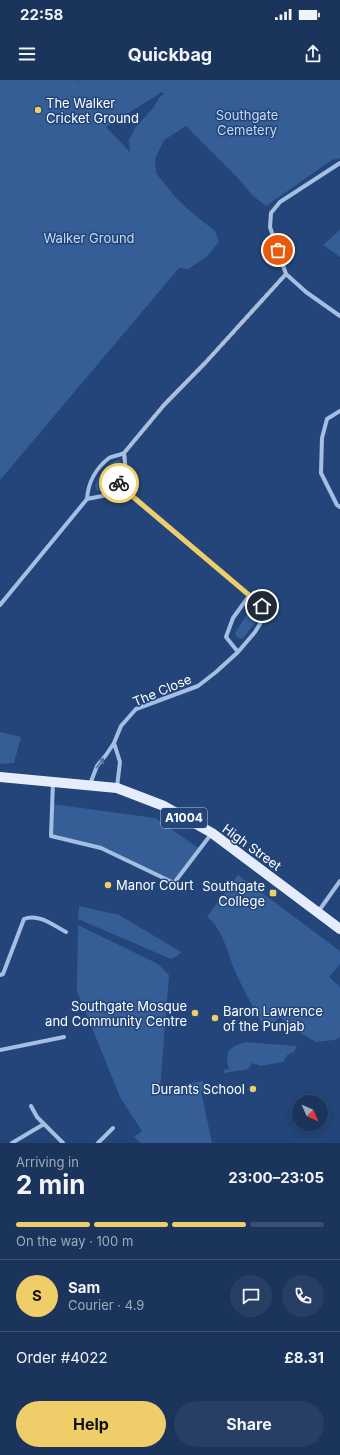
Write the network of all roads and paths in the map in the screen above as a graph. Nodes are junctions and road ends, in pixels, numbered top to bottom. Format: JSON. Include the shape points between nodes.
{"nodes":[{"id":1,"x":340,"y":163,"type":"edge"},
{"id":2,"x":286,"y":274,"type":"junction"},
{"id":3,"x":340,"y":316,"type":"edge"},
{"id":4,"x":340,"y":411,"type":"edge"},
{"id":5,"x":124,"y":453,"type":"junction"},
{"id":6,"x":118,"y":484,"type":"junction"},
{"id":7,"x":87,"y":499,"type":"junction"},
{"id":8,"x":340,"y":507,"type":"edge"},
{"id":9,"x":249,"y":596,"type":"junction"},
{"id":10,"x":0,"y":605,"type":"edge"},
{"id":11,"x":238,"y":652,"type":"junction"},
{"id":12,"x":114,"y":743,"type":"junction"},
{"id":13,"x":0,"y":777,"type":"edge"},
{"id":14,"x":53,"y":781,"type":"junction"},
{"id":15,"x":90,"y":785,"type":"junction"},
{"id":16,"x":117,"y":788,"type":"junction"},
{"id":17,"x":212,"y":833,"type":"junction"},
{"id":18,"x":340,"y":881,"type":"edge"},
{"id":19,"x":318,"y":912,"type":"junction"},
{"id":20,"x":340,"y":929,"type":"edge"},
{"id":21,"x":66,"y":932,"type":"dead end"},
{"id":22,"x":0,"y":975,"type":"edge"},
{"id":23,"x":64,"y":1037,"type":"dead end"},
{"id":24,"x":0,"y":1050,"type":"edge"},
{"id":25,"x":31,"y":1106,"type":"dead end"},
{"id":26,"x":44,"y":1124,"type":"junction"},
{"id":27,"x":113,"y":1128,"type":"dead end"},
{"id":28,"x":12,"y":1143,"type":"edge"},
{"id":29,"x":63,"y":1143,"type":"edge"},
{"id":30,"x":98,"y":1143,"type":"edge"}],
"edges":[{"from":1,"to":2,"type":"street","via":[[280,202],[271,213],[270,227]]},
{"from":2,"to":3,"type":"street"},
{"from":2,"to":5,"type":"street","via":[[164,405]]},
{"from":4,"to":8,"type":"street","via":[[327,419],[322,438],[321,473]]},
{"from":5,"to":6,"type":"street","via":[[126,472]]},
{"from":5,"to":7,"type":"street","via":[[110,458],[96,472],[88,487]]},
{"from":6,"to":7,"type":"street","via":[[107,495]]},
{"from":6,"to":9,"type":"street","name":"The Close"},
{"from":7,"to":10,"type":"street"},
{"from":9,"to":11,"type":"street","via":[[233,618],[226,637]]},
{"from":9,"to":11,"type":"street","name":"The Close","via":[[268,611]]},
{"from":11,"to":12,"type":"street","name":"The Close","via":[[198,686],[136,709],[121,726]]},
{"from":15,"to":12,"type":"street","name":"The Close","one_way":true,"via":[[97,766]]},
{"from":12,"to":16,"type":"street","via":[[120,762]]},
{"from":13,"to":14,"type":"main road","name":"High Street","number":"A1004"},
{"from":14,"to":15,"type":"main road","name":"High Street","number":"A1004"},
{"from":14,"to":17,"type":"street","via":[[51,836],[101,848],[174,883]]},
{"from":15,"to":16,"type":"main road","name":"High Street","number":"A1004"},
{"from":16,"to":17,"type":"main road","name":"High Street","number":"A1004","via":[[164,806]]},
{"from":17,"to":19,"type":"main road","name":"High Street","number":"A1004"},
{"from":18,"to":19,"type":"street"},
{"from":19,"to":20,"type":"main road","name":"High Street","number":"A1004"},
{"from":21,"to":22,"type":"street","via":[[36,916],[24,919],[3,974]]},
{"from":23,"to":24,"type":"street"},
{"from":25,"to":26,"type":"street"},
{"from":26,"to":28,"type":"street"},
{"from":26,"to":29,"type":"street"},
{"from":27,"to":30,"type":"street"}]}
